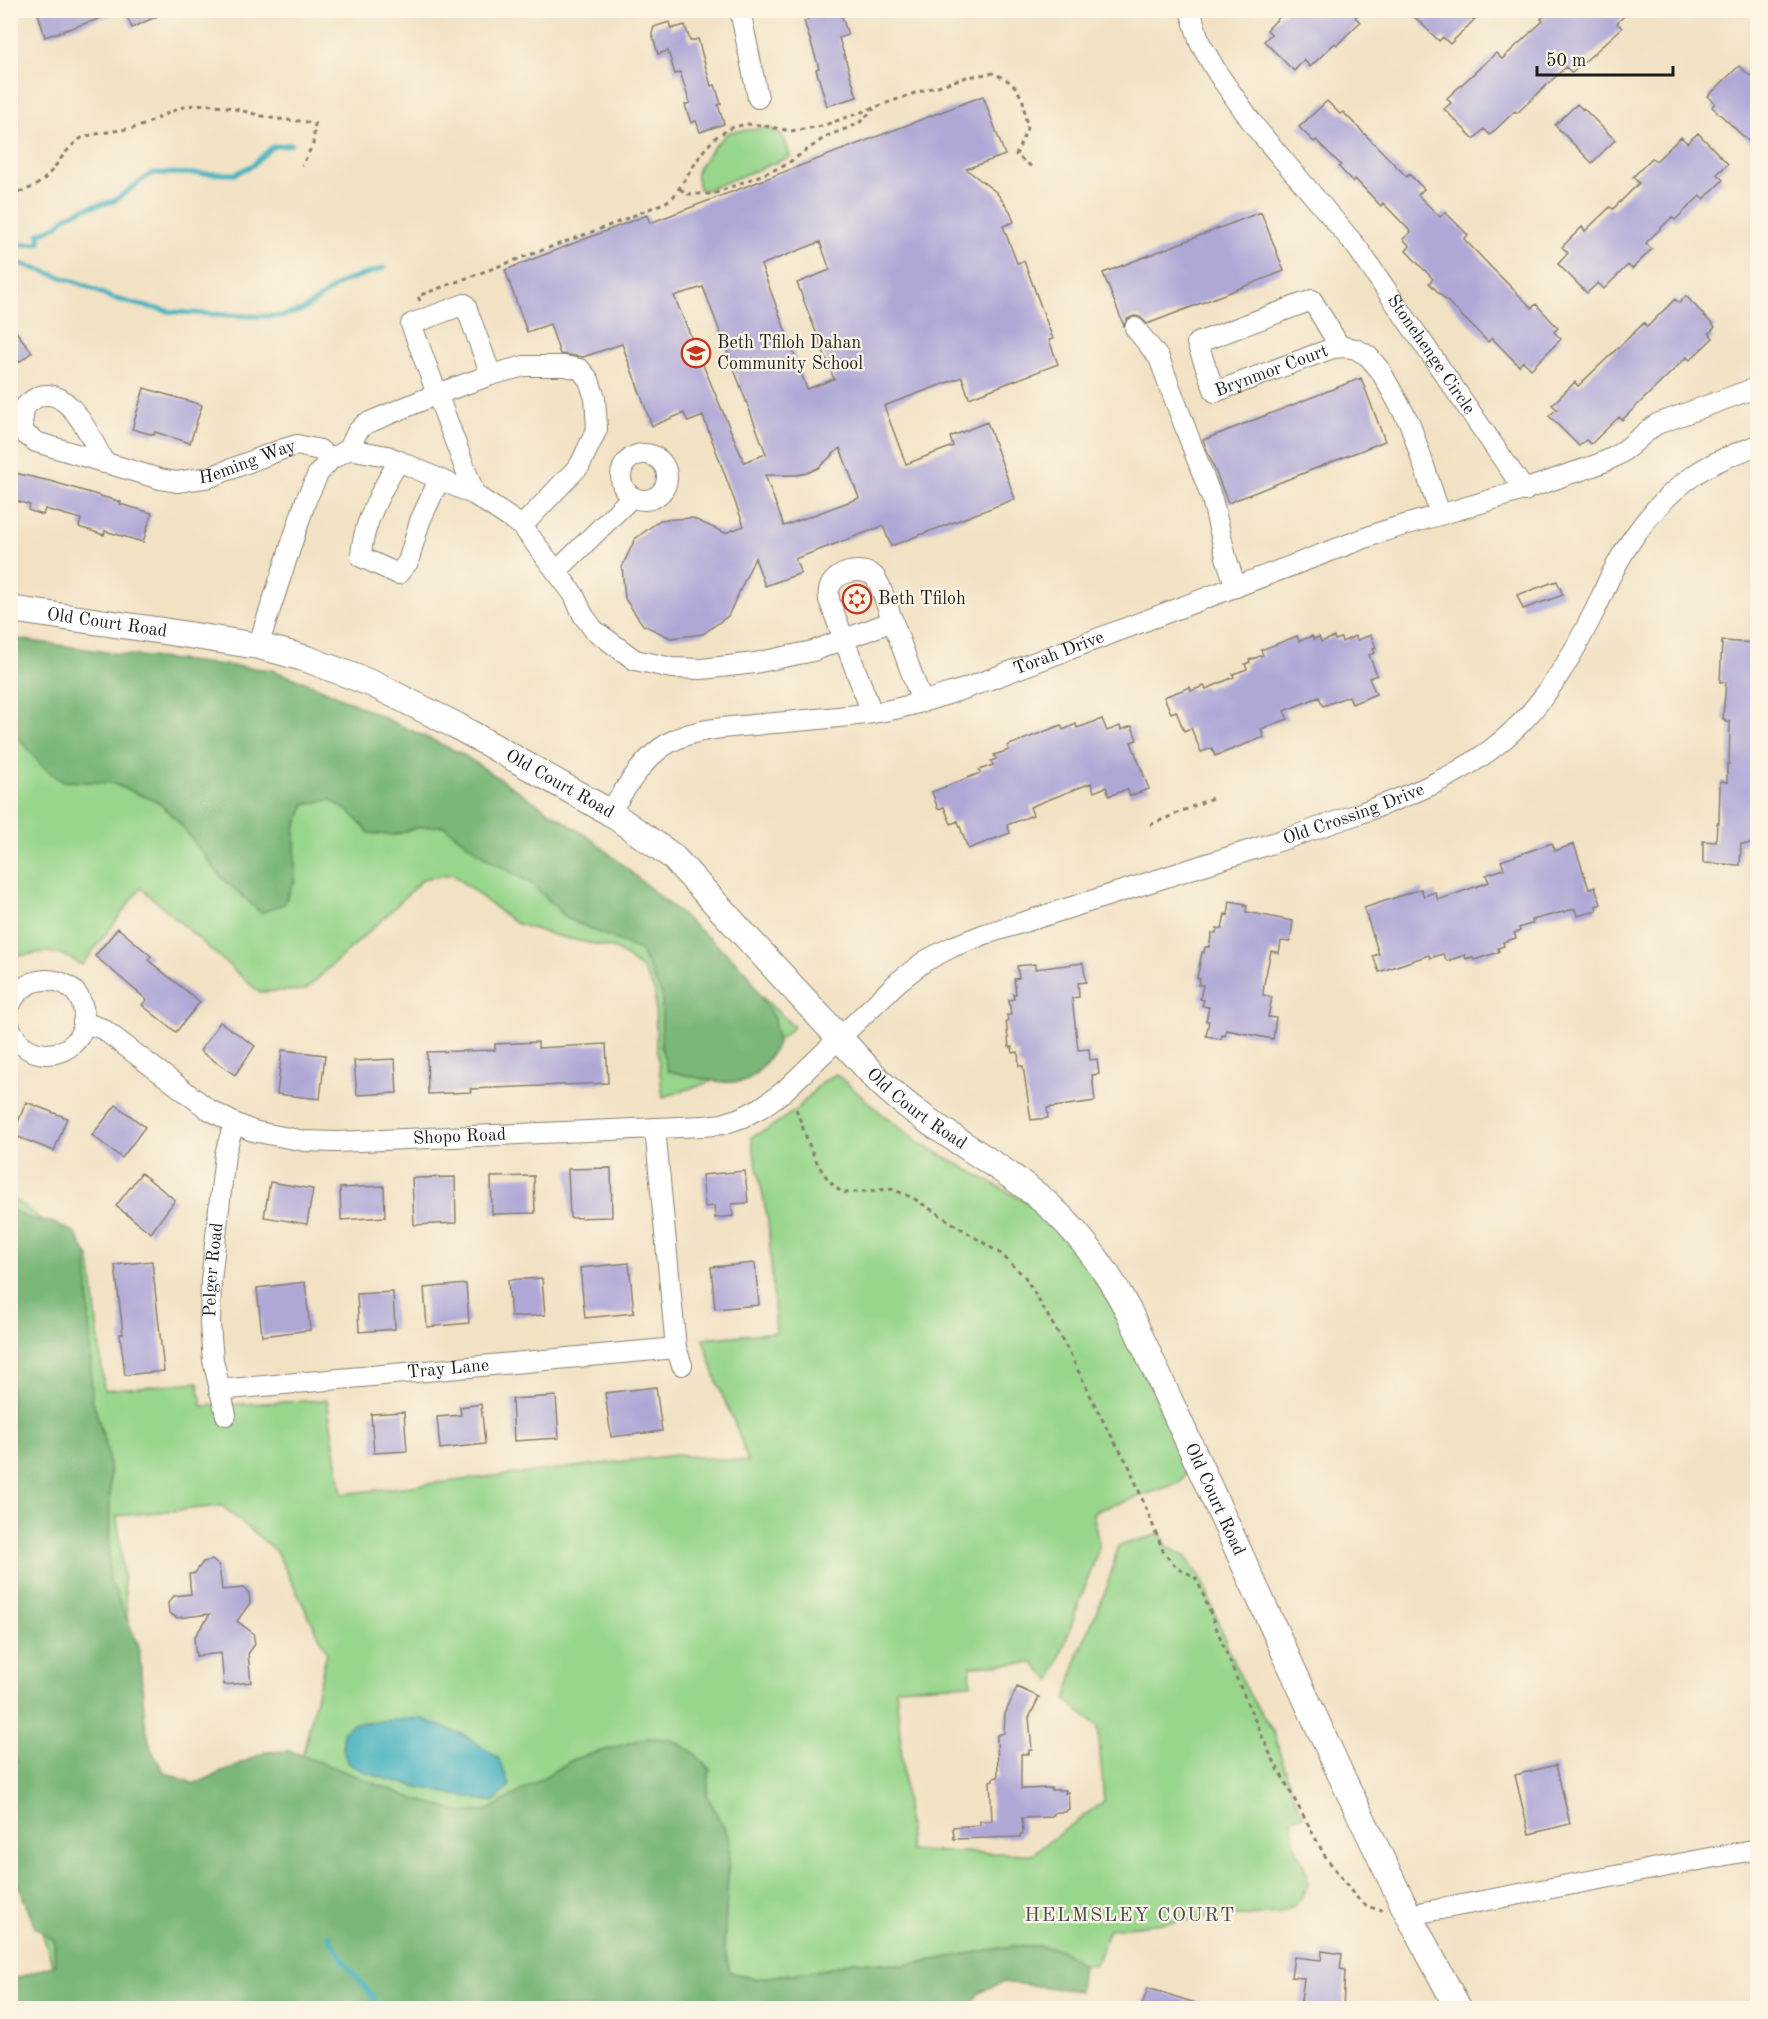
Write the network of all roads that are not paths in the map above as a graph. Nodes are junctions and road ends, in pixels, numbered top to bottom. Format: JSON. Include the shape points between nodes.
{"nodes":[{"id":1,"x":740,"y":10,"type":"edge"},
{"id":2,"x":1190,"y":10,"type":"edge"},
{"id":3,"x":758,"y":98,"type":"dead end"},
{"id":4,"x":1135,"y":328,"type":"dead end"},
{"id":5,"x":1340,"y":347,"type":"junction"},
{"id":6,"x":491,"y":375,"type":"junction"},
{"id":7,"x":1758,"y":387,"type":"edge"},
{"id":8,"x":437,"y":394,"type":"junction"},
{"id":9,"x":1758,"y":445,"type":"edge"},
{"id":10,"x":349,"y":449,"type":"junction"},
{"id":11,"x":330,"y":460,"type":"junction"},
{"id":12,"x":399,"y":461,"type":"junction"},
{"id":13,"x":104,"y":463,"type":"dead end"},
{"id":14,"x":439,"y":480,"type":"junction"},
{"id":15,"x":1525,"y":491,"type":"junction"},
{"id":16,"x":475,"y":495,"type":"junction"},
{"id":17,"x":632,"y":497,"type":"dead end"},
{"id":18,"x":1440,"y":514,"type":"junction"},
{"id":19,"x":522,"y":526,"type":"junction"},
{"id":20,"x":557,"y":571,"type":"junction"},
{"id":21,"x":1236,"y":587,"type":"junction"},
{"id":22,"x":10,"y":609,"type":"edge"},
{"id":23,"x":893,"y":621,"type":"junction"},
{"id":24,"x":844,"y":640,"type":"junction"},
{"id":25,"x":258,"y":646,"type":"junction"},
{"id":26,"x":922,"y":702,"type":"junction"},
{"id":27,"x":872,"y":713,"type":"junction"},
{"id":28,"x":609,"y":812,"type":"junction"},
{"id":29,"x":10,"y":1006,"type":"edge"},
{"id":30,"x":83,"y":1022,"type":"junction"},
{"id":31,"x":10,"y":1027,"type":"edge"},
{"id":32,"x":840,"y":1039,"type":"junction"},
{"id":33,"x":234,"y":1124,"type":"junction"},
{"id":34,"x":655,"y":1128,"type":"junction"},
{"id":35,"x":219,"y":1390,"type":"junction"},
{"id":36,"x":226,"y":1415,"type":"dead end"},
{"id":37,"x":1758,"y":1849,"type":"edge"},
{"id":38,"x":1409,"y":1915,"type":"junction"},
{"id":39,"x":1458,"y":2008,"type":"edge"}],
"edges":[{"from":1,"to":3,"type":"street"},
{"from":2,"to":15,"type":"street","name":"Stonehenge Circle","via":[[1200,43],[1218,74],[1256,128],[1356,246]]},
{"from":4,"to":21,"type":"street","via":[[1159,358],[1212,499]]},
{"from":5,"to":5,"type":"street","name":"Brynmor Court","via":[[1215,392],[1197,343],[1312,300]]},
{"from":5,"to":18,"type":"street","name":"Brynmor Court","via":[[1356,349],[1380,370],[1410,424]]},
{"from":6,"to":8,"type":"street"},
{"from":6,"to":8,"type":"street","via":[[465,304],[411,324]]},
{"from":6,"to":19,"type":"street","via":[[524,366],[580,369],[595,398],[597,429],[580,465]]},
{"from":7,"to":15,"type":"street","via":[[1657,424],[1611,459]]},
{"from":8,"to":10,"type":"street","via":[[365,424]]},
{"from":8,"to":16,"type":"street"},
{"from":9,"to":32,"type":"street","name":"Old Crossing Drive","via":[[1697,473],[1651,515],[1610,576],[1586,629],[1550,688],[1530,715],[1474,762],[1410,795],[1293,837],[952,947],[899,981]]},
{"from":10,"to":11,"type":"street"},
{"from":10,"to":12,"type":"street"},
{"from":11,"to":13,"type":"street","name":"Heming Way","via":[[320,450],[297,445],[210,477],[177,482]]},
{"from":11,"to":25,"type":"street","name":"Heming Way","via":[[318,474],[306,500]]},
{"from":12,"to":14,"type":"street"},
{"from":12,"to":14,"type":"street","via":[[361,541],[361,557],[381,567],[398,574],[408,562],[420,521]]},
{"from":14,"to":16,"type":"street"},
{"from":15,"to":18,"type":"street","name":"Torah Drive"},
{"from":16,"to":19,"type":"street"},
{"from":17,"to":20,"type":"street"},
{"from":18,"to":21,"type":"street","name":"Torah Drive"},
{"from":19,"to":20,"type":"street"},
{"from":20,"to":24,"type":"street","via":[[594,630],[635,660],[653,665],[702,669],[746,665]]},
{"from":21,"to":26,"type":"street","name":"Torah Drive"},
{"from":22,"to":25,"type":"main road","name":"Old Court Road"},
{"from":23,"to":24,"type":"street"},
{"from":23,"to":24,"type":"street","via":[[875,577],[850,572],[833,581],[829,590]]},
{"from":23,"to":26,"type":"street"},
{"from":24,"to":27,"type":"street"},
{"from":25,"to":28,"type":"main road","name":"Old Court Road","via":[[307,659],[373,684],[520,760]]},
{"from":26,"to":27,"type":"street","name":"Torah Drive"},
{"from":27,"to":28,"type":"street","name":"Torah Drive","via":[[724,728],[678,738],[660,748],[641,768]]},
{"from":28,"to":32,"type":"main road","name":"Old Court Road","via":[[672,856]]},
{"from":29,"to":30,"type":"street","via":[[29,984],[55,981],[77,996]]},
{"from":30,"to":31,"type":"street","via":[[70,1046],[45,1055],[20,1044]]},
{"from":30,"to":33,"type":"street","name":"Shopo Road","via":[[103,1029],[208,1109]]},
{"from":32,"to":34,"type":"street","name":"Shopo Road","via":[[783,1092],[743,1117],[723,1124]]},
{"from":32,"to":38,"type":"main road","name":"Old Court Road","via":[[903,1104],[1024,1186],[1058,1214],[1090,1248],[1118,1290]]},
{"from":33,"to":34,"type":"street","name":"Shopo Road","via":[[304,1141],[338,1142]]},
{"from":33,"to":35,"type":"street","name":"Pelger Road","via":[[225,1154],[211,1281],[210,1325]]},
{"from":34,"to":35,"type":"street","name":"Tray Lane","via":[[679,1356]]},
{"from":35,"to":36,"type":"street","name":"Pelger Road"},
{"from":37,"to":38,"type":"street"},
{"from":38,"to":39,"type":"main road","name":"Old Court Road"}]}
